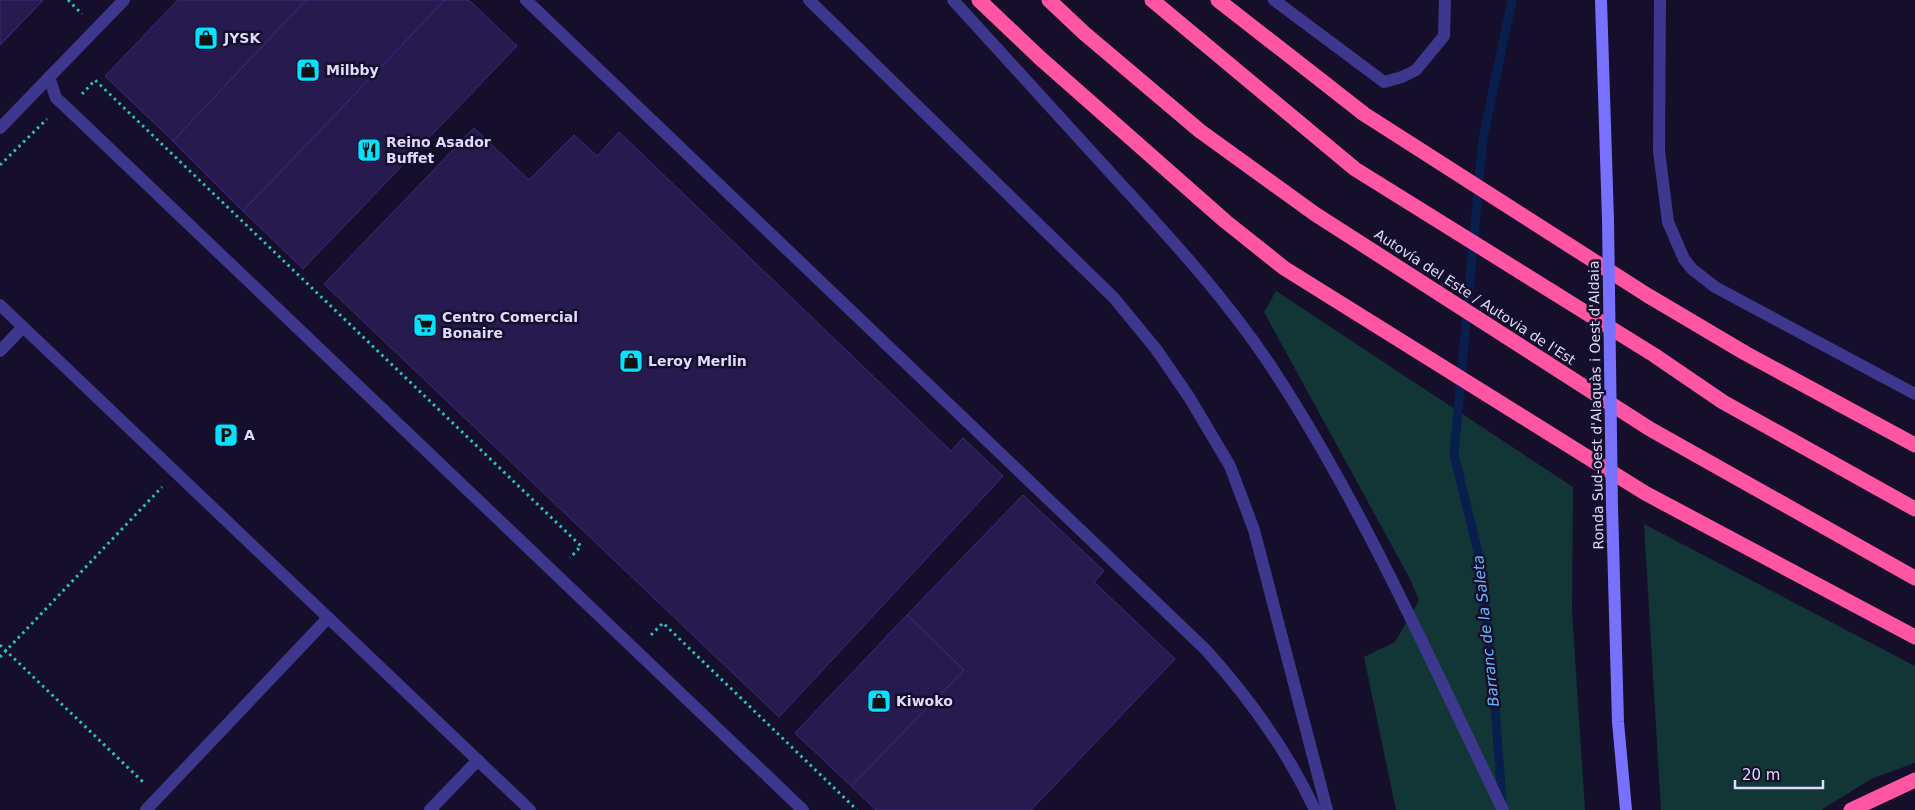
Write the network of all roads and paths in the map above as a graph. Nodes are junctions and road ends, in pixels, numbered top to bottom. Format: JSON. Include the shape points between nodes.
{"nodes":[{"id":1,"x":124,"y":0,"type":"edge"},
{"id":2,"x":526,"y":0,"type":"edge"},
{"id":3,"x":809,"y":0,"type":"edge"},
{"id":4,"x":953,"y":0,"type":"edge"},
{"id":5,"x":979,"y":0,"type":"edge"},
{"id":6,"x":1049,"y":0,"type":"edge"},
{"id":7,"x":1152,"y":0,"type":"edge"},
{"id":8,"x":1218,"y":0,"type":"edge"},
{"id":9,"x":1223,"y":0,"type":"edge"},
{"id":10,"x":1274,"y":0,"type":"edge"},
{"id":11,"x":1445,"y":0,"type":"edge"},
{"id":12,"x":1601,"y":0,"type":"edge"},
{"id":13,"x":1660,"y":0,"type":"edge"},
{"id":14,"x":1247,"y":23,"type":"junction"},
{"id":15,"x":49,"y":77,"type":"junction"},
{"id":16,"x":68,"y":109,"type":"junction"},
{"id":17,"x":0,"y":128,"type":"edge"},
{"id":18,"x":0,"y":165,"type":"edge"},
{"id":19,"x":0,"y":305,"type":"edge"},
{"id":20,"x":23,"y":327,"type":"junction"},
{"id":21,"x":0,"y":351,"type":"edge"},
{"id":22,"x":1915,"y":394,"type":"edge"},
{"id":23,"x":1877,"y":425,"type":"junction"},
{"id":24,"x":1915,"y":433,"type":"edge"},
{"id":25,"x":1915,"y":445,"type":"edge"},
{"id":26,"x":176,"y":472,"type":"junction"},
{"id":27,"x":1915,"y":509,"type":"edge"},
{"id":28,"x":567,"y":562,"type":"dead end"},
{"id":29,"x":1915,"y":578,"type":"edge"},
{"id":30,"x":328,"y":618,"type":"junction"},
{"id":31,"x":1915,"y":637,"type":"edge"},
{"id":32,"x":647,"y":639,"type":"dead end"},
{"id":33,"x":0,"y":645,"type":"edge"},
{"id":34,"x":6,"y":650,"type":"junction"},
{"id":35,"x":0,"y":657,"type":"edge"},
{"id":36,"x":478,"y":760,"type":"junction"},
{"id":37,"x":1915,"y":780,"type":"edge"},
{"id":38,"x":159,"y":797,"type":"junction"},
{"id":39,"x":146,"y":810,"type":"edge"},
{"id":40,"x":430,"y":810,"type":"edge"},
{"id":41,"x":530,"y":810,"type":"edge"},
{"id":42,"x":802,"y":810,"type":"edge"},
{"id":43,"x":857,"y":810,"type":"edge"},
{"id":44,"x":1315,"y":810,"type":"edge"},
{"id":45,"x":1327,"y":810,"type":"edge"},
{"id":46,"x":1503,"y":810,"type":"edge"},
{"id":47,"x":1626,"y":810,"type":"edge"},
{"id":48,"x":1851,"y":810,"type":"edge"}],
"edges":[{"from":1,"to":15,"type":"street"},
{"from":2,"to":44,"type":"street","via":[[1206,650],[1276,737]]},
{"from":3,"to":45,"type":"street","via":[[1114,298],[1156,349],[1189,397],[1230,466],[1254,530]]},
{"from":4,"to":46,"type":"street","via":[[1187,257],[1225,302],[1273,370],[1314,436],[1387,571]]},
{"from":5,"to":31,"type":"highway","via":[[1217,215],[1284,268],[1645,492]]},
{"from":6,"to":29,"type":"highway","name":"Autovía del Este / Autovia de l'Est","via":[[1200,132],[1315,214],[1650,428]]},
{"from":7,"to":27,"type":"highway","via":[[1355,169],[1654,354],[1722,402]]},
{"from":8,"to":14,"type":"highway"},
{"from":9,"to":14,"type":"highway"},
{"from":10,"to":11,"type":"street","via":[[1384,82],[1416,70],[1444,36]]},
{"from":12,"to":47,"type":"main road","name":"Ronda Sud-oest d'Alaquàs i Oest d'Aldaia","bridge":true,"via":[[1618,722]]},
{"from":13,"to":22,"type":"street","via":[[1659,151],[1668,222],[1684,259],[1715,287]]},
{"from":14,"to":23,"type":"highway","via":[[1364,114],[1648,296]]},
{"from":15,"to":16,"type":"street","via":[[56,98]]},
{"from":15,"to":17,"type":"street"},
{"from":16,"to":18,"type":"path","via":[[56,121],[46,118]]},
{"from":16,"to":28,"type":"path","via":[[95,80],[580,546]]},
{"from":16,"to":42,"type":"street"},
{"from":19,"to":20,"type":"street"},
{"from":20,"to":21,"type":"street"},
{"from":20,"to":26,"type":"street"},
{"from":23,"to":24,"type":"highway"},
{"from":23,"to":25,"type":"highway"},
{"from":26,"to":30,"type":"street"},
{"from":26,"to":34,"type":"path"},
{"from":30,"to":36,"type":"street"},
{"from":30,"to":38,"type":"street"},
{"from":32,"to":43,"type":"path","via":[[662,623]]},
{"from":33,"to":34,"type":"path"},
{"from":34,"to":35,"type":"path"},
{"from":34,"to":38,"type":"path"},
{"from":36,"to":40,"type":"street"},
{"from":36,"to":41,"type":"street"},
{"from":37,"to":48,"type":"highway"},
{"from":38,"to":39,"type":"street"}]}
